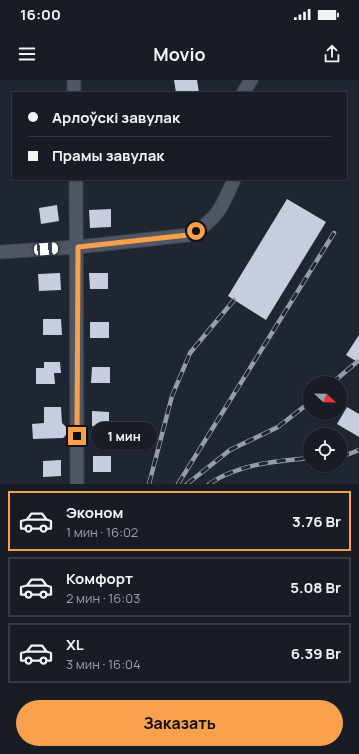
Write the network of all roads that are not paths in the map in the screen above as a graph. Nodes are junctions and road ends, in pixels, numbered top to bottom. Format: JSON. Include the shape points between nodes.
{"nodes":[{"id":1,"x":74,"y":80,"type":"edge"},
{"id":2,"x":238,"y":80,"type":"edge"},
{"id":3,"x":251,"y":80,"type":"edge"},
{"id":4,"x":74,"y":92,"type":"edge"},
{"id":5,"x":242,"y":92,"type":"edge"},
{"id":6,"x":243,"y":92,"type":"edge"},
{"id":7,"x":76,"y":180,"type":"edge"},
{"id":8,"x":234,"y":180,"type":"edge"},
{"id":9,"x":78,"y":247,"type":"junction"},
{"id":10,"x":0,"y":252,"type":"edge"},
{"id":11,"x":77,"y":484,"type":"edge"}],
"edges":[{"from":1,"to":4,"type":"street"},
{"from":2,"to":5,"type":"street"},
{"from":3,"to":6,"type":"street"},
{"from":7,"to":9,"type":"street"},
{"from":8,"to":9,"type":"street","via":[[222,207],[203,228],[188,235]]},
{"from":9,"to":10,"type":"street"},
{"from":9,"to":11,"type":"street"}]}
